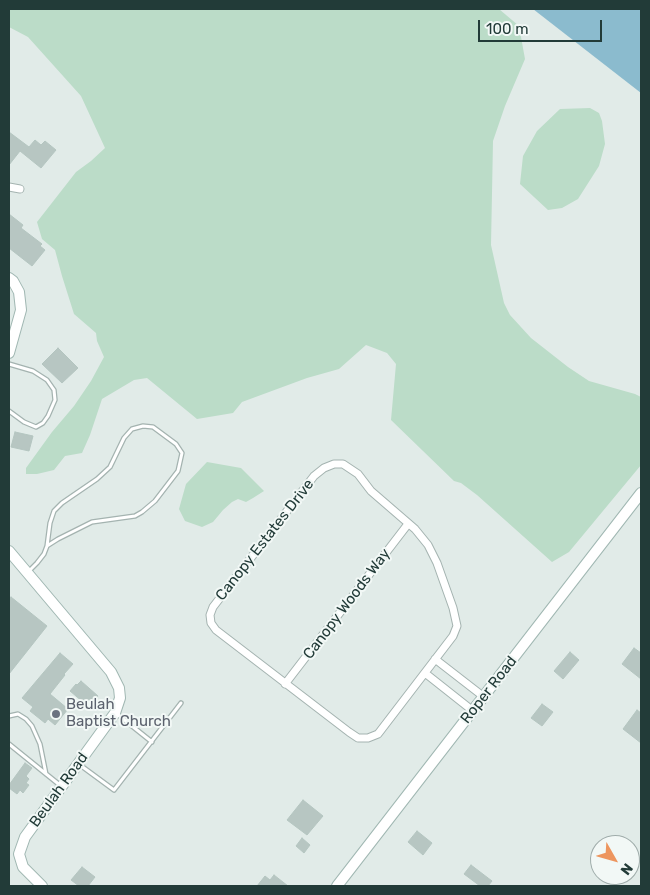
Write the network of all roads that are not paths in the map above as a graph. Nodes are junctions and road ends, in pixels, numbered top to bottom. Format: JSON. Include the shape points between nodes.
{"nodes":[{"id":1,"x":9,"y":187,"type":"edge"},
{"id":2,"x":20,"y":189,"type":"dead end"},
{"id":3,"x":9,"y":278,"type":"edge"},
{"id":4,"x":9,"y":353,"type":"edge"},
{"id":5,"x":9,"y":364,"type":"edge"},
{"id":6,"x":9,"y":411,"type":"edge"},
{"id":7,"x":641,"y":494,"type":"edge"},
{"id":8,"x":408,"y":524,"type":"junction"},
{"id":9,"x":47,"y":546,"type":"junction"},
{"id":10,"x":9,"y":552,"type":"edge"},
{"id":11,"x":27,"y":573,"type":"junction"},
{"id":12,"x":436,"y":659,"type":"junction"},
{"id":13,"x":425,"y":672,"type":"junction"},
{"id":14,"x":286,"y":684,"type":"junction"},
{"id":15,"x":484,"y":697,"type":"junction"},
{"id":16,"x":181,"y":703,"type":"dead end"},
{"id":17,"x":473,"y":710,"type":"junction"},
{"id":18,"x":115,"y":713,"type":"junction"},
{"id":19,"x":9,"y":716,"type":"edge"},
{"id":20,"x":152,"y":742,"type":"junction"},
{"id":21,"x":9,"y":744,"type":"edge"},
{"id":22,"x":78,"y":763,"type":"junction"},
{"id":23,"x":46,"y":774,"type":"junction"},
{"id":24,"x":61,"y":786,"type":"junction"},
{"id":25,"x":42,"y":886,"type":"edge"},
{"id":26,"x":337,"y":886,"type":"edge"}],
"edges":[{"from":1,"to":2,"type":"street"},
{"from":3,"to":4,"type":"street","via":[[18,292],[21,310]]},
{"from":5,"to":6,"type":"lane","via":[[33,371],[47,380],[54,390],[55,400],[48,416],[36,427]]},
{"from":7,"to":15,"type":"street","name":"Roper Road"},
{"from":8,"to":12,"type":"street","name":"Canopy Estates Drive","via":[[428,545],[437,563],[457,626]]},
{"from":8,"to":14,"type":"street","name":"Canopy Woods Way"},
{"from":8,"to":14,"type":"street","name":"Canopy Estates Drive","via":[[371,491],[358,474],[343,464],[334,464],[314,476],[231,584],[213,608],[211,623]]},
{"from":9,"to":9,"type":"lane","via":[[92,522],[135,516],[142,512],[178,472],[182,453],[176,444],[152,427],[132,429],[110,467],[54,511]]},
{"from":9,"to":11,"type":"lane"},
{"from":10,"to":11,"type":"street","name":"Beulah Road"},
{"from":11,"to":18,"type":"street","name":"Beulah Road","via":[[111,672],[120,698]]},
{"from":12,"to":13,"type":"street","name":"Canopy Estates Drive"},
{"from":12,"to":15,"type":"street"},
{"from":13,"to":14,"type":"street","name":"Canopy Estates Drive","via":[[378,734],[368,738],[358,738]]},
{"from":13,"to":17,"type":"street"},
{"from":15,"to":17,"type":"street","name":"Roper Road"},
{"from":16,"to":20,"type":"lane"},
{"from":17,"to":26,"type":"street","name":"Roper Road"},
{"from":18,"to":20,"type":"lane"},
{"from":18,"to":22,"type":"street","name":"Beulah Road"},
{"from":19,"to":23,"type":"lane","via":[[18,714],[32,726],[40,744]]},
{"from":20,"to":22,"type":"lane","via":[[114,790]]},
{"from":21,"to":23,"type":"lane"},
{"from":22,"to":24,"type":"street","name":"Beulah Road"},
{"from":23,"to":24,"type":"lane"},
{"from":24,"to":25,"type":"street","name":"Beulah Road","via":[[25,837],[19,854],[23,867]]}]}
